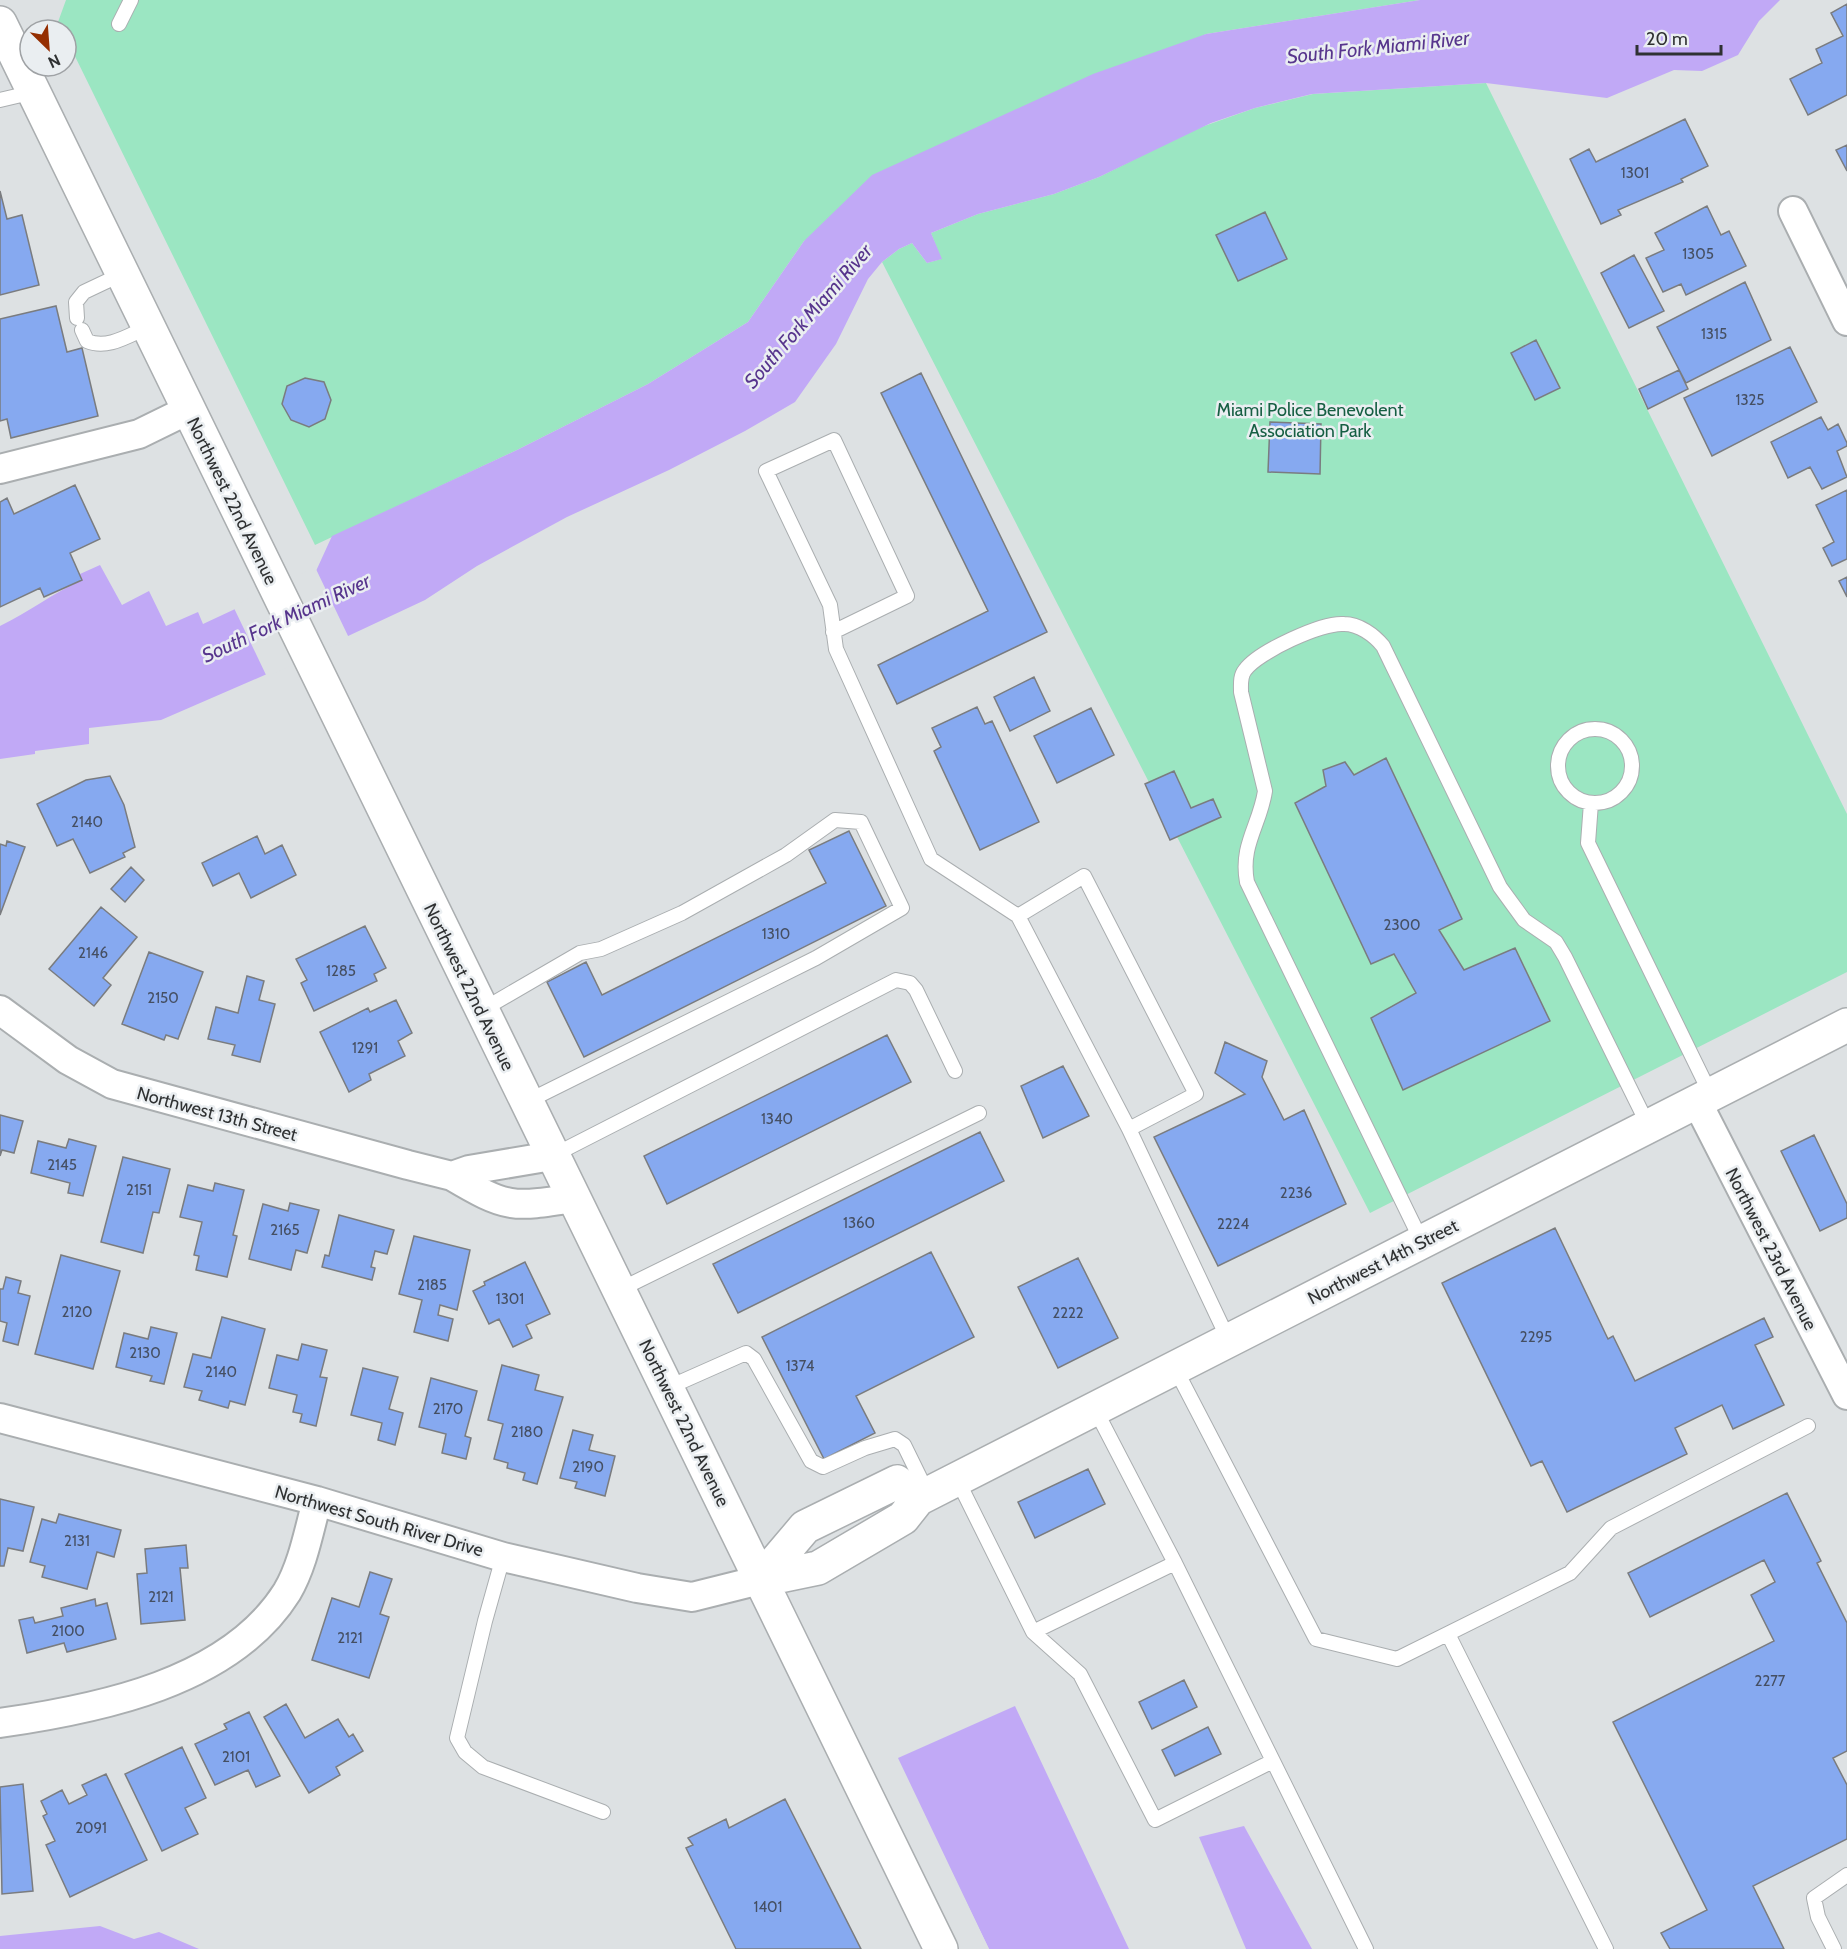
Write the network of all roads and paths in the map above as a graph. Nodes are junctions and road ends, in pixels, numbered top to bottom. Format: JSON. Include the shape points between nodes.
{"nodes":[{"id":1,"x":131,"y":0,"type":"edge"},
{"id":2,"x":0,"y":23,"type":"edge"},
{"id":3,"x":119,"y":24,"type":"dead end"},
{"id":4,"x":34,"y":92,"type":"junction"},
{"id":5,"x":0,"y":100,"type":"edge"},
{"id":6,"x":1793,"y":211,"type":"dead end"},
{"id":7,"x":122,"y":274,"type":"junction"},
{"id":8,"x":1847,"y":321,"type":"edge"},
{"id":9,"x":148,"y":327,"type":"junction"},
{"id":10,"x":188,"y":410,"type":"junction"},
{"id":11,"x":0,"y":469,"type":"edge"},
{"id":12,"x":833,"y":632,"type":"junction"},
{"id":13,"x":1591,"y":803,"type":"junction"},
{"id":14,"x":1018,"y":916,"type":"junction"},
{"id":15,"x":0,"y":1010,"type":"edge"},
{"id":16,"x":481,"y":1011,"type":"junction"},
{"id":17,"x":1847,"y":1025,"type":"edge"},
{"id":18,"x":955,"y":1071,"type":"dead end"},
{"id":19,"x":1704,"y":1098,"type":"junction"},
{"id":20,"x":526,"y":1102,"type":"junction"},
{"id":21,"x":979,"y":1113,"type":"dead end"},
{"id":22,"x":1649,"y":1127,"type":"junction"},
{"id":23,"x":1129,"y":1129,"type":"junction"},
{"id":24,"x":552,"y":1156,"type":"junction"},
{"id":25,"x":452,"y":1176,"type":"junction"},
{"id":26,"x":573,"y":1198,"type":"junction"},
{"id":27,"x":1422,"y":1242,"type":"junction"},
{"id":28,"x":619,"y":1290,"type":"junction"},
{"id":29,"x":1229,"y":1341,"type":"junction"},
{"id":30,"x":1175,"y":1368,"type":"junction"},
{"id":31,"x":667,"y":1388,"type":"junction"},
{"id":32,"x":1847,"y":1395,"type":"edge"},
{"id":33,"x":1095,"y":1409,"type":"junction"},
{"id":34,"x":0,"y":1418,"type":"edge"},
{"id":35,"x":1808,"y":1426,"type":"dead end"},
{"id":36,"x":957,"y":1479,"type":"junction"},
{"id":37,"x":923,"y":1496,"type":"junction"},
{"id":38,"x":317,"y":1501,"type":"junction"},
{"id":39,"x":503,"y":1557,"type":"junction"},
{"id":40,"x":1175,"y":1563,"type":"junction"},
{"id":41,"x":760,"y":1580,"type":"junction"},
{"id":42,"x":1033,"y":1632,"type":"junction"},
{"id":43,"x":1448,"y":1634,"type":"junction"},
{"id":44,"x":0,"y":1723,"type":"edge"},
{"id":45,"x":1273,"y":1761,"type":"junction"},
{"id":46,"x":603,"y":1812,"type":"dead end"},
{"id":47,"x":1847,"y":1875,"type":"edge"},
{"id":48,"x":941,"y":1949,"type":"edge"},
{"id":49,"x":1366,"y":1949,"type":"edge"},
{"id":50,"x":1606,"y":1949,"type":"edge"},
{"id":51,"x":1834,"y":1949,"type":"edge"}],
"edges":[{"from":1,"to":3,"type":"lane"},
{"from":2,"to":4,"type":"main road","name":"Northwest 22nd Avenue"},
{"from":4,"to":5,"type":"lane"},
{"from":4,"to":7,"type":"main road","name":"Northwest 22nd Avenue"},
{"from":6,"to":8,"type":"street"},
{"from":7,"to":9,"type":"main road","name":"Northwest 22nd Avenue"},
{"from":7,"to":9,"type":"lane","via":[[84,292],[76,302],[79,324],[87,341],[110,344]]},
{"from":9,"to":10,"type":"main road","name":"Northwest 22nd Avenue"},
{"from":10,"to":11,"type":"street","via":[[139,434]]},
{"from":10,"to":16,"type":"main road","name":"Northwest 22nd Avenue"},
{"from":12,"to":12,"type":"lane","via":[[830,605],[766,471],[834,440],[907,596]]},
{"from":12,"to":14,"type":"lane","via":[[836,649],[931,859]]},
{"from":13,"to":13,"type":"lane","via":[[1613,798],[1630,779],[1630,754],[1615,735],[1604,730],[1579,733],[1561,750],[1558,761],[1562,784],[1569,794]]},
{"from":13,"to":19,"type":"lane","via":[[1588,843]]},
{"from":14,"to":23,"type":"lane"},
{"from":14,"to":23,"type":"lane","via":[[1084,876],[1196,1094]]},
{"from":15,"to":25,"type":"street","name":"Northwest 13th Street","via":[[68,1060],[112,1084]]},
{"from":16,"to":20,"type":"main road","name":"Northwest 22nd Avenue"},
{"from":16,"to":20,"type":"lane","via":[[580,952],[601,949],[682,913],[786,855],[834,820],[861,822],[902,908],[816,958]]},
{"from":17,"to":19,"type":"main road","name":"Northwest 14th Street"},
{"from":18,"to":24,"type":"lane","via":[[916,990],[910,983],[896,980]]},
{"from":19,"to":22,"type":"main road","name":"Northwest 14th Street"},
{"from":19,"to":32,"type":"street","name":"Northwest 23rd Avenue"},
{"from":20,"to":24,"type":"main road","name":"Northwest 22nd Avenue"},
{"from":21,"to":28,"type":"lane"},
{"from":22,"to":27,"type":"main road","name":"Northwest 14th Street"},
{"from":22,"to":27,"type":"lane","via":[[1556,942],[1524,920],[1500,887],[1383,646],[1376,637],[1344,623],[1294,639],[1251,662],[1241,680],[1265,791],[1244,858],[1247,882]]},
{"from":23,"to":29,"type":"lane"},
{"from":24,"to":25,"type":"street"},
{"from":24,"to":26,"type":"main road","name":"Northwest 22nd Avenue"},
{"from":25,"to":26,"type":"street","name":"Northwest 13th Street","via":[[512,1205]]},
{"from":26,"to":28,"type":"main road","name":"Northwest 22nd Avenue"},
{"from":27,"to":29,"type":"main road","name":"Northwest 14th Street"},
{"from":28,"to":31,"type":"main road","name":"Northwest 22nd Avenue"},
{"from":29,"to":30,"type":"main road","name":"Northwest 14th Street"},
{"from":30,"to":33,"type":"main road","name":"Northwest 14th Street"},
{"from":30,"to":43,"type":"lane","via":[[1316,1639],[1396,1659]]},
{"from":31,"to":37,"type":"lane","via":[[746,1353],[754,1359],[811,1461],[824,1467],[895,1439],[904,1445]]},
{"from":31,"to":41,"type":"main road","name":"Northwest 22nd Avenue"},
{"from":33,"to":36,"type":"main road","name":"Northwest 14th Street"},
{"from":33,"to":40,"type":"lane"},
{"from":34,"to":38,"type":"street","name":"Northwest South River Drive"},
{"from":35,"to":43,"type":"lane","via":[[1611,1528],[1570,1573]]},
{"from":36,"to":37,"type":"main road","name":"Northwest 14th Street"},
{"from":36,"to":42,"type":"lane"},
{"from":37,"to":41,"type":"main road","via":[[897,1482],[805,1527]]},
{"from":38,"to":39,"type":"street","name":"Northwest South River Drive"},
{"from":38,"to":44,"type":"street","via":[[288,1590],[243,1639],[211,1661],[142,1692],[71,1713]]},
{"from":39,"to":41,"type":"street","name":"Northwest South River Drive","via":[[692,1597]]},
{"from":39,"to":46,"type":"lane","via":[[458,1738],[465,1752],[483,1767]]},
{"from":40,"to":42,"type":"lane"},
{"from":40,"to":45,"type":"lane"},
{"from":41,"to":48,"type":"main road","name":"Northwest 22nd Avenue"},
{"from":42,"to":45,"type":"lane","via":[[1080,1674],[1155,1820]]},
{"from":43,"to":50,"type":"lane"},
{"from":45,"to":49,"type":"lane"},
{"from":47,"to":51,"type":"lane","via":[[1814,1898],[1818,1917]]}]}
